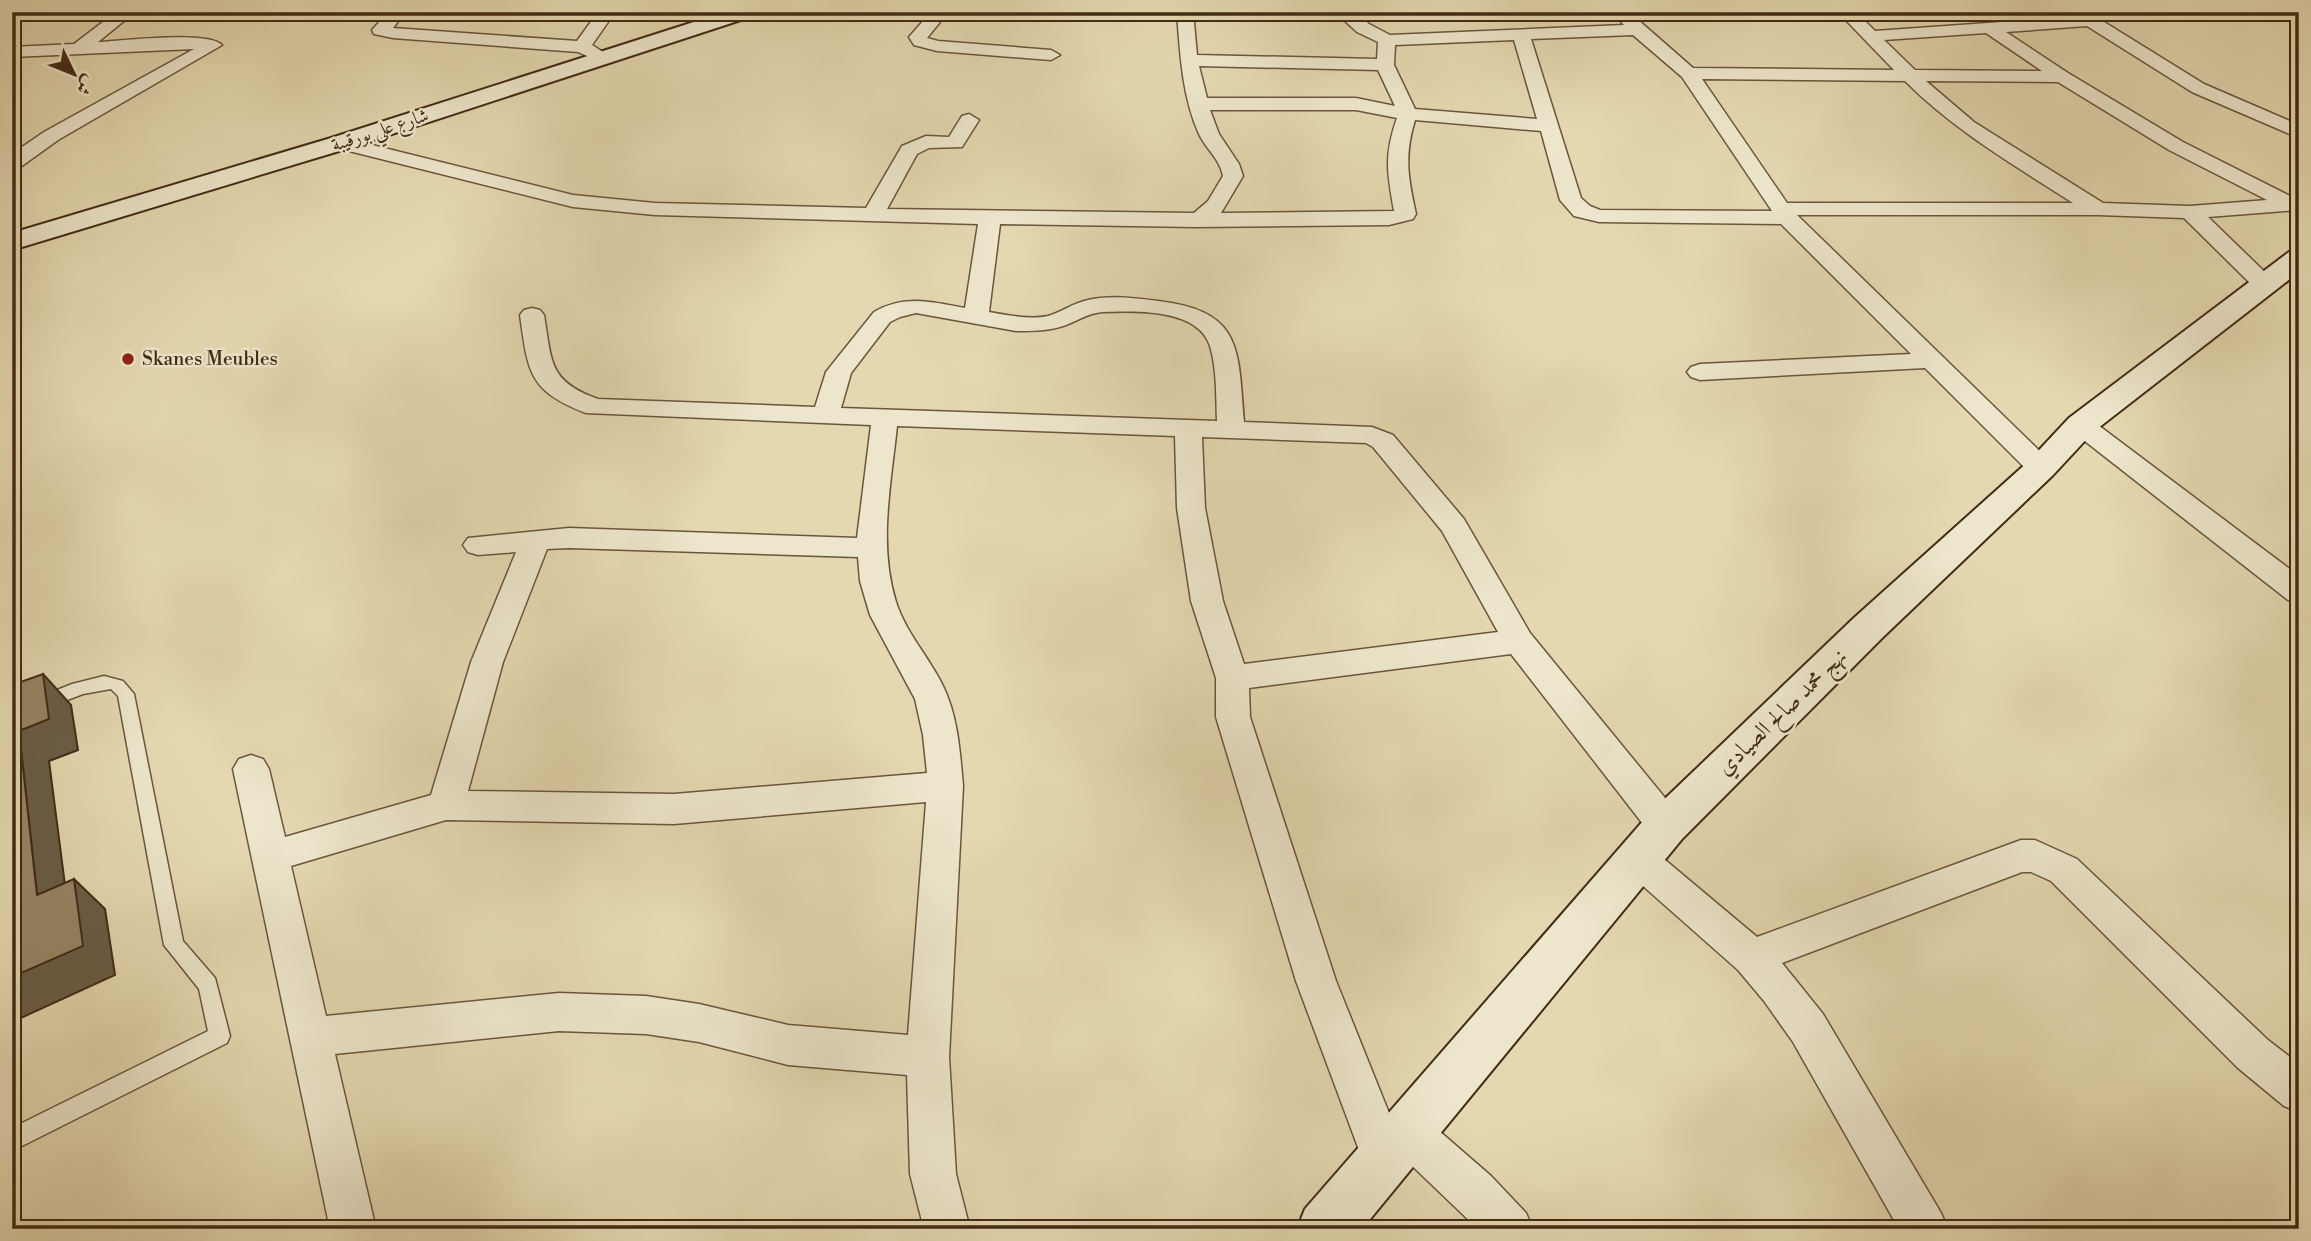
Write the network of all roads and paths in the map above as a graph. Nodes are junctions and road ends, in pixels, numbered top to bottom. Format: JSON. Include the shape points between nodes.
{"nodes":[{"id":1,"x":127,"y":12,"type":"edge"},
{"id":2,"x":397,"y":12,"type":"edge"},
{"id":3,"x":607,"y":12,"type":"edge"},
{"id":4,"x":746,"y":12,"type":"edge"},
{"id":5,"x":940,"y":12,"type":"edge"},
{"id":6,"x":1185,"y":12,"type":"edge"},
{"id":7,"x":1343,"y":12,"type":"edge"},
{"id":8,"x":1621,"y":12,"type":"edge"},
{"id":9,"x":1846,"y":12,"type":"edge"},
{"id":10,"x":2083,"y":17,"type":"edge"},
{"id":11,"x":1991,"y":29,"type":"junction"},
{"id":12,"x":1637,"y":30,"type":"junction"},
{"id":13,"x":1872,"y":36,"type":"junction"},
{"id":14,"x":1522,"y":37,"type":"junction"},
{"id":15,"x":1387,"y":40,"type":"junction"},
{"id":16,"x":582,"y":47,"type":"junction"},
{"id":17,"x":78,"y":49,"type":"junction"},
{"id":18,"x":46,"y":50,"type":"junction"},
{"id":19,"x":12,"y":52,"type":"edge"},
{"id":20,"x":1051,"y":55,"type":"dead end"},
{"id":21,"x":605,"y":59,"type":"junction"},
{"id":22,"x":1189,"y":60,"type":"junction"},
{"id":23,"x":1385,"y":65,"type":"junction"},
{"id":24,"x":12,"y":68,"type":"edge"},
{"id":25,"x":1689,"y":73,"type":"junction"},
{"id":26,"x":1911,"y":75,"type":"junction"},
{"id":27,"x":2062,"y":76,"type":"junction"},
{"id":28,"x":1198,"y":104,"type":"junction"},
{"id":29,"x":1408,"y":114,"type":"junction"},
{"id":30,"x":969,"y":120,"type":"dead end"},
{"id":31,"x":1548,"y":126,"type":"junction"},
{"id":32,"x":2299,"y":132,"type":"edge"},
{"id":33,"x":12,"y":136,"type":"edge"},
{"id":34,"x":51,"y":136,"type":"junction"},
{"id":35,"x":340,"y":143,"type":"junction"},
{"id":36,"x":12,"y":164,"type":"edge"},
{"id":37,"x":2295,"y":206,"type":"edge"},
{"id":38,"x":2098,"y":209,"type":"junction"},
{"id":39,"x":2190,"y":212,"type":"junction"},
{"id":40,"x":1784,"y":214,"type":"junction"},
{"id":41,"x":873,"y":215,"type":"junction"},
{"id":42,"x":990,"y":218,"type":"junction"},
{"id":43,"x":1198,"y":221,"type":"junction"},
{"id":44,"x":12,"y":242,"type":"edge"},
{"id":45,"x":2299,"y":258,"type":"edge"},
{"id":46,"x":2265,"y":285,"type":"junction"},
{"id":47,"x":532,"y":315,"type":"dead end"},
{"id":48,"x":975,"y":317,"type":"junction"},
{"id":49,"x":1933,"y":360,"type":"junction"},
{"id":50,"x":1700,"y":372,"type":"dead end"},
{"id":51,"x":825,"y":417,"type":"junction"},
{"id":52,"x":885,"y":419,"type":"junction"},
{"id":53,"x":2081,"y":425,"type":"junction"},
{"id":54,"x":1231,"y":428,"type":"junction"},
{"id":55,"x":1188,"y":429,"type":"junction"},
{"id":56,"x":2040,"y":468,"type":"junction"},
{"id":57,"x":536,"y":540,"type":"junction"},
{"id":58,"x":478,"y":545,"type":"dead end"},
{"id":59,"x":871,"y":548,"type":"junction"},
{"id":60,"x":2299,"y":592,"type":"edge"},
{"id":61,"x":1519,"y":641,"type":"junction"},
{"id":62,"x":1232,"y":678,"type":"junction"},
{"id":63,"x":12,"y":715,"type":"edge"},
{"id":64,"x":251,"y":769,"type":"dead end"},
{"id":65,"x":945,"y":786,"type":"junction"},
{"id":66,"x":446,"y":805,"type":"junction"},
{"id":67,"x":1666,"y":826,"type":"junction"},
{"id":68,"x":270,"y":857,"type":"junction"},
{"id":69,"x":1639,"y":860,"type":"junction"},
{"id":70,"x":1752,"y":957,"type":"junction"},
{"id":71,"x":310,"y":1037,"type":"junction"},
{"id":72,"x":928,"y":1057,"type":"junction"},
{"id":73,"x":2299,"y":1091,"type":"edge"},
{"id":74,"x":12,"y":1140,"type":"edge"},
{"id":75,"x":1396,"y":1145,"type":"junction"},
{"id":76,"x":353,"y":1229,"type":"edge"},
{"id":77,"x":947,"y":1229,"type":"edge"},
{"id":78,"x":1325,"y":1229,"type":"edge"},
{"id":79,"x":1510,"y":1229,"type":"edge"},
{"id":80,"x":1925,"y":1229,"type":"edge"}],
"edges":[{"from":1,"to":17,"type":"street"},
{"from":2,"to":16,"type":"street","via":[[380,30]]},
{"from":3,"to":16,"type":"street"},
{"from":4,"to":21,"type":"street","name":"شارع علي بورقيبة"},
{"from":5,"to":20,"type":"street","via":[[918,37],[920,41]]},
{"from":6,"to":22,"type":"street"},
{"from":7,"to":15,"type":"street"},
{"from":8,"to":12,"type":"street"},
{"from":9,"to":13,"type":"street"},
{"from":10,"to":11,"type":"street"},
{"from":10,"to":32,"type":"street","via":[[2198,88]]},
{"from":11,"to":13,"type":"street"},
{"from":11,"to":27,"type":"street"},
{"from":12,"to":14,"type":"street"},
{"from":12,"to":25,"type":"street"},
{"from":13,"to":26,"type":"street"},
{"from":14,"to":15,"type":"street"},
{"from":14,"to":31,"type":"street"},
{"from":15,"to":23,"type":"street"},
{"from":16,"to":21,"type":"street"},
{"from":17,"to":18,"type":"street"},
{"from":17,"to":34,"type":"street","via":[[213,45]]},
{"from":18,"to":19,"type":"street"},
{"from":18,"to":24,"type":"street"},
{"from":21,"to":35,"type":"street","name":"شارع علي بورقيبة"},
{"from":22,"to":23,"type":"street"},
{"from":22,"to":28,"type":"street"},
{"from":23,"to":29,"type":"street"},
{"from":25,"to":26,"type":"street"},
{"from":25,"to":40,"type":"street"},
{"from":26,"to":27,"type":"street"},
{"from":26,"to":38,"type":"street","via":[[1967,126]]},
{"from":27,"to":37,"type":"street","via":[[2176,146]]},
{"from":28,"to":29,"type":"street","via":[[1335,103]]},
{"from":28,"to":43,"type":"street","via":[[1211,139],[1228,159],[1233,176],[1217,205]]},
{"from":29,"to":31,"type":"street"},
{"from":29,"to":43,"type":"street","via":[[1396,168],[1405,214],[1389,219]]},
{"from":30,"to":41,"type":"street","via":[[955,143],[926,142],[909,150]]},
{"from":31,"to":40,"type":"street","via":[[1571,200],[1591,215]]},
{"from":33,"to":34,"type":"street"},
{"from":34,"to":36,"type":"street"},
{"from":35,"to":41,"type":"street","via":[[591,205]]},
{"from":35,"to":44,"type":"street","name":"شارع علي بورقيبة"},
{"from":37,"to":39,"type":"street"},
{"from":38,"to":39,"type":"street"},
{"from":38,"to":40,"type":"street"},
{"from":39,"to":46,"type":"street"},
{"from":40,"to":49,"type":"street"},
{"from":41,"to":42,"type":"street"},
{"from":42,"to":43,"type":"street"},
{"from":42,"to":48,"type":"street"},
{"from":45,"to":46,"type":"street","name":"نهج محمد صالح الصيادي"},
{"from":46,"to":53,"type":"street","name":"نهج محمد صالح الصيادي"},
{"from":47,"to":51,"type":"street","via":[[542,374],[576,401],[595,407]]},
{"from":48,"to":51,"type":"street","via":[[916,306],[892,310],[843,366]]},
{"from":48,"to":54,"type":"street","via":[[1041,323],[1092,306],[1175,308],[1197,314],[1222,340]]},
{"from":49,"to":50,"type":"street"},
{"from":49,"to":56,"type":"street"},
{"from":51,"to":52,"type":"street"},
{"from":52,"to":55,"type":"street"},
{"from":52,"to":59,"type":"street"},
{"from":53,"to":56,"type":"street","name":"نهج محمد صالح الصيادي"},
{"from":53,"to":60,"type":"street"},
{"from":54,"to":55,"type":"street"},
{"from":54,"to":61,"type":"street","via":[[1353,433],[1383,441],[1454,526]]},
{"from":55,"to":62,"type":"street","via":[[1191,508],[1207,601]]},
{"from":56,"to":67,"type":"street","name":"نهج محمد صالح الصيادي"},
{"from":57,"to":58,"type":"street"},
{"from":57,"to":59,"type":"street"},
{"from":57,"to":66,"type":"street","via":[[486,663]]},
{"from":59,"to":65,"type":"street","via":[[880,603],[900,646],[927,687],[936,714]]},
{"from":61,"to":62,"type":"street"},
{"from":61,"to":67,"type":"street"},
{"from":62,"to":75,"type":"street","via":[[1233,717],[1316,981]]},
{"from":63,"to":74,"type":"lane","via":[[110,682],[126,694],[174,945],[208,985],[220,1036]]},
{"from":64,"to":68,"type":"street"},
{"from":65,"to":66,"type":"street","via":[[674,809]]},
{"from":65,"to":72,"type":"street"},
{"from":66,"to":68,"type":"street"},
{"from":67,"to":69,"type":"street","name":"نهج محمد صالح الصيادي"},
{"from":68,"to":71,"type":"street"},
{"from":69,"to":70,"type":"street"},
{"from":69,"to":75,"type":"street","name":"نهج محمد صالح الصيادي"},
{"from":70,"to":73,"type":"street","via":[[2021,856],[2035,856],[2064,870],[2253,1054]]},
{"from":70,"to":80,"type":"street","via":[[1808,1028]]},
{"from":71,"to":72,"type":"street","via":[[559,1012],[646,1016],[699,1023],[788,1045]]},
{"from":71,"to":76,"type":"street"},
{"from":72,"to":77,"type":"street","via":[[933,1174]]},
{"from":75,"to":78,"type":"street","name":"نهج محمد صالح الصيادي"},
{"from":75,"to":79,"type":"street","via":[[1475,1192]]}]}
